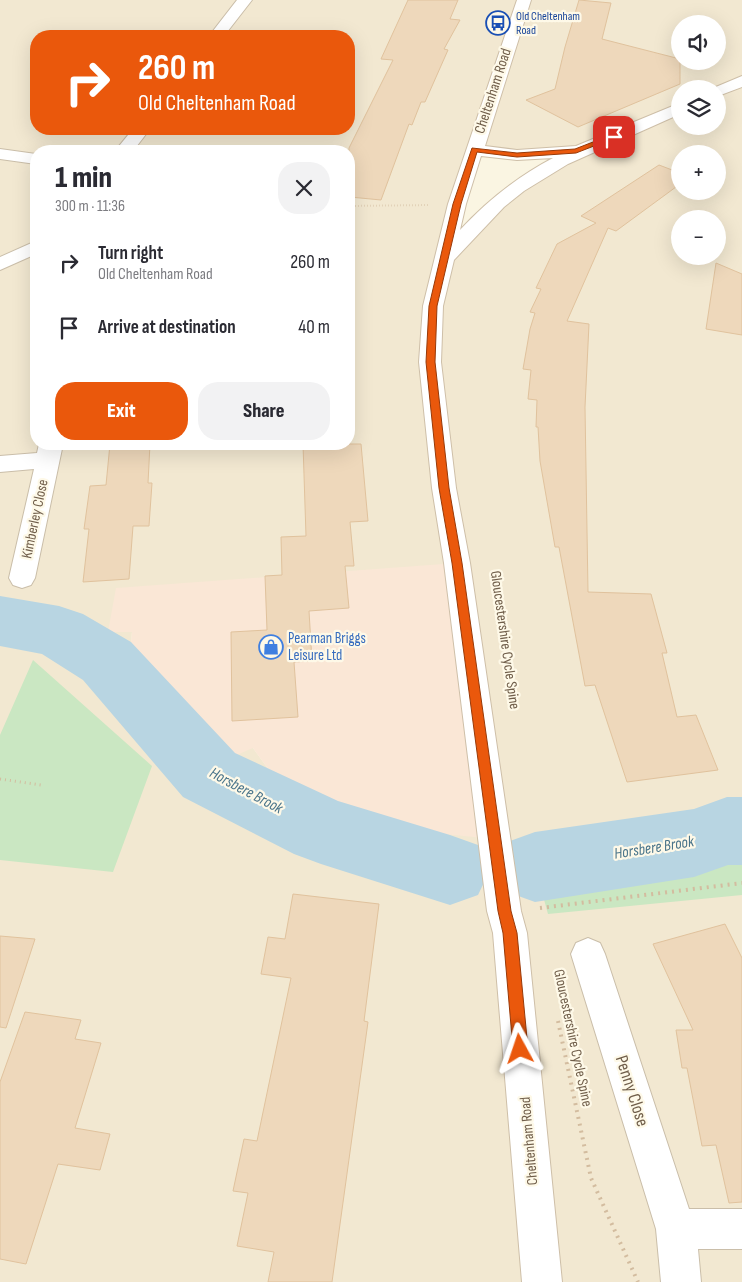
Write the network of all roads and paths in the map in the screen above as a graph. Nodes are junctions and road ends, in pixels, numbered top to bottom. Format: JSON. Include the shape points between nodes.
{"nodes":[{"id":1,"x":245,"y":0,"type":"edge"},
{"id":2,"x":524,"y":0,"type":"edge"},
{"id":3,"x":221,"y":30,"type":"edge"},
{"id":4,"x":742,"y":81,"type":"edge"},
{"id":5,"x":726,"y":88,"type":"edge"},
{"id":6,"x":671,"y":112,"type":"edge"},
{"id":7,"x":137,"y":135,"type":"edge"},
{"id":8,"x":129,"y":145,"type":"edge"},
{"id":9,"x":474,"y":150,"type":"junction"},
{"id":10,"x":576,"y":151,"type":"junction"},
{"id":11,"x":0,"y":154,"type":"edge"},
{"id":12,"x":30,"y":158,"type":"edge"},
{"id":13,"x":457,"y":204,"type":"junction"},
{"id":14,"x":355,"y":206,"type":"edge"},
{"id":15,"x":30,"y":250,"type":"edge"},
{"id":16,"x":444,"y":259,"type":"junction"},
{"id":17,"x":0,"y":264,"type":"edge"},
{"id":18,"x":50,"y":452,"type":"edge"},
{"id":19,"x":0,"y":464,"type":"edge"},
{"id":20,"x":22,"y":578,"type":"dead end"},
{"id":21,"x":0,"y":779,"type":"edge"},
{"id":22,"x":41,"y":784,"type":"dead end"},
{"id":23,"x":742,"y":884,"type":"edge"},
{"id":24,"x":504,"y":911,"type":"junction"},
{"id":25,"x":588,"y":954,"type":"dead end"},
{"id":26,"x":556,"y":1012,"type":"dead end"},
{"id":27,"x":676,"y":1229,"type":"junction"},
{"id":28,"x":742,"y":1229,"type":"edge"},
{"id":29,"x":542,"y":1282,"type":"edge"},
{"id":30,"x":638,"y":1282,"type":"edge"},
{"id":31,"x":680,"y":1282,"type":"edge"}],
"edges":[{"from":1,"to":3,"type":"main road"},
{"from":2,"to":9,"type":"main road","name":"Cheltenham Road"},
{"from":4,"to":5,"type":"main road"},
{"from":6,"to":10,"type":"main road"},
{"from":7,"to":8,"type":"main road"},
{"from":9,"to":10,"type":"main road","via":[[517,155]]},
{"from":9,"to":13,"type":"main road","name":"Cheltenham Road"},
{"from":10,"to":16,"type":"main road","via":[[497,203]]},
{"from":11,"to":12,"type":"main road"},
{"from":13,"to":14,"type":"path"},
{"from":13,"to":16,"type":"main road","name":"Cheltenham Road"},
{"from":15,"to":17,"type":"main road"},
{"from":16,"to":24,"type":"main road","name":"Cheltenham Road","via":[[433,306],[430,362],[444,488]]},
{"from":18,"to":19,"type":"main road","name":"Kimberley Close"},
{"from":18,"to":20,"type":"main road","name":"Kimberley Close"},
{"from":21,"to":22,"type":"path"},
{"from":23,"to":24,"type":"path","via":[[588,904]]},
{"from":24,"to":29,"type":"main road","name":"Cheltenham Road","via":[[510,933]]},
{"from":25,"to":27,"type":"main road","name":"Penny Close"},
{"from":26,"to":30,"type":"path","name":"Gloucestershire Cycle Spine","via":[[591,1178]]},
{"from":27,"to":28,"type":"main road"},
{"from":27,"to":31,"type":"main road","name":"Penny Close"}]}
